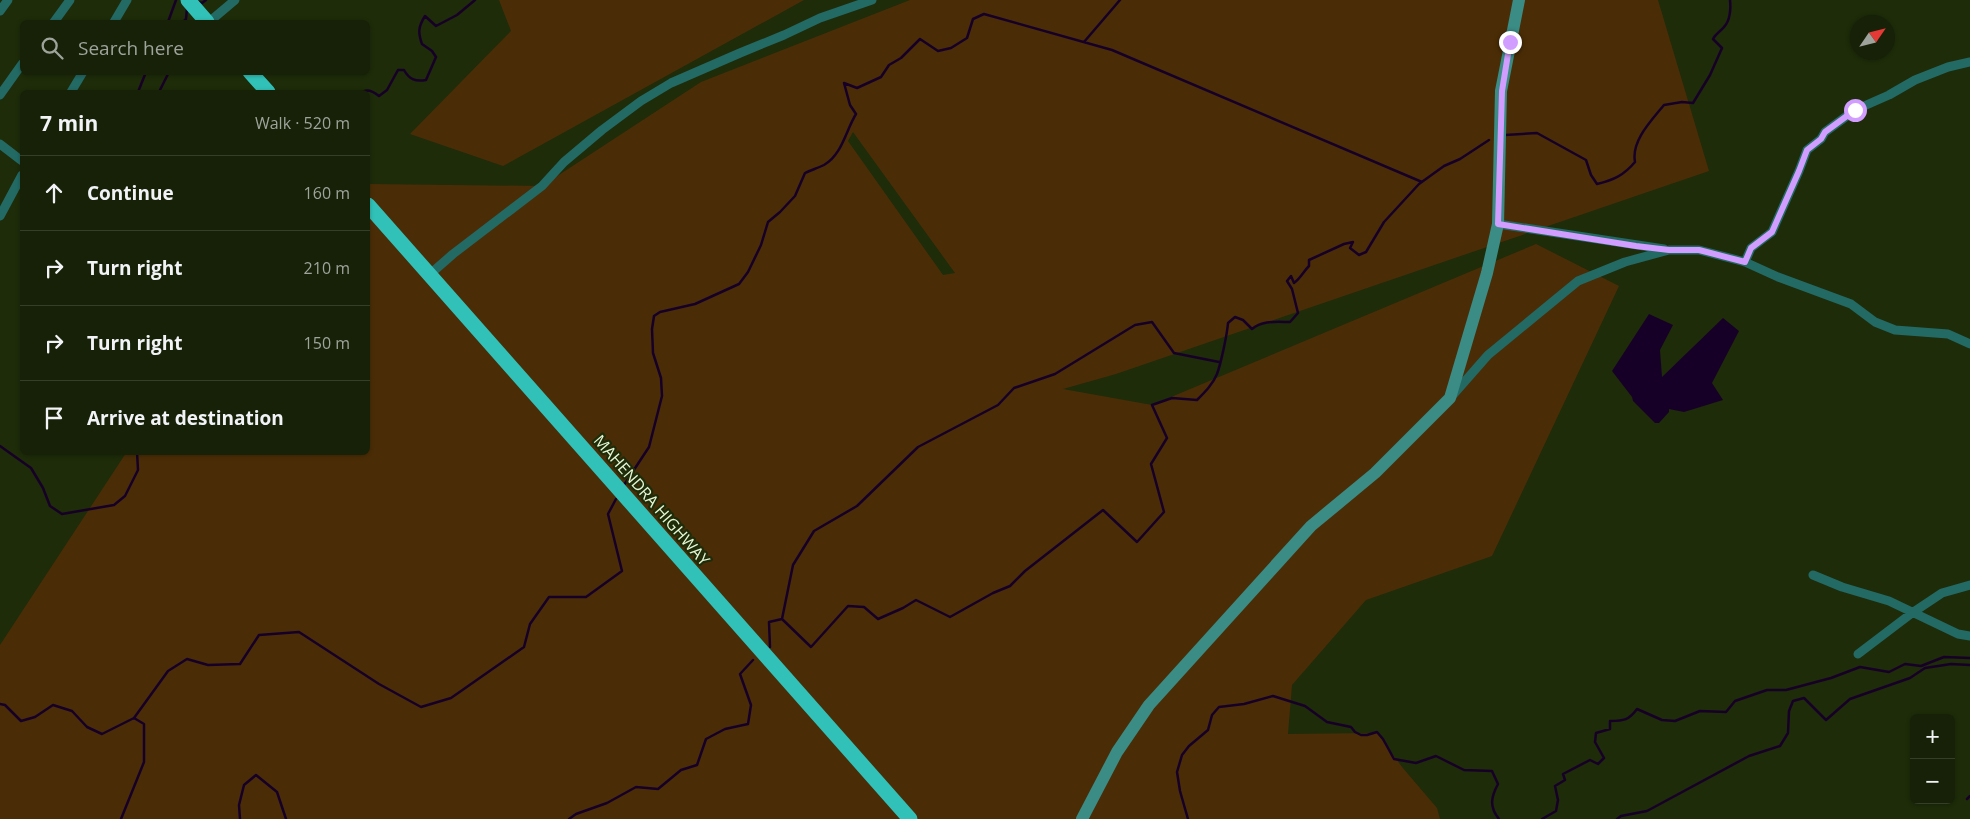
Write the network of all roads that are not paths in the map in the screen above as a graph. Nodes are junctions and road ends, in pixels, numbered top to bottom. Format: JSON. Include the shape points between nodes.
{"nodes":[{"id":1,"x":8,"y":0,"type":"edge"},
{"id":2,"x":70,"y":0,"type":"edge"},
{"id":3,"x":127,"y":0,"type":"edge"},
{"id":4,"x":235,"y":0,"type":"edge"},
{"id":5,"x":872,"y":0,"type":"edge"},
{"id":6,"x":1519,"y":0,"type":"edge"},
{"id":7,"x":190,"y":3,"type":"edge"},
{"id":8,"x":0,"y":11,"type":"edge"},
{"id":9,"x":55,"y":20,"type":"edge"},
{"id":10,"x":115,"y":20,"type":"edge"},
{"id":11,"x":206,"y":20,"type":"edge"},
{"id":12,"x":210,"y":20,"type":"edge"},
{"id":13,"x":1970,"y":62,"type":"edge"},
{"id":14,"x":20,"y":67,"type":"edge"},
{"id":15,"x":81,"y":75,"type":"edge"},
{"id":16,"x":253,"y":75,"type":"edge"},
{"id":17,"x":72,"y":90,"type":"edge"},
{"id":18,"x":266,"y":90,"type":"edge"},
{"id":19,"x":0,"y":95,"type":"edge"},
{"id":20,"x":0,"y":144,"type":"edge"},
{"id":21,"x":20,"y":159,"type":"edge"},
{"id":22,"x":20,"y":179,"type":"edge"},
{"id":23,"x":370,"y":207,"type":"edge"},
{"id":24,"x":0,"y":216,"type":"edge"},
{"id":25,"x":1498,"y":224,"type":"junction"},
{"id":26,"x":1669,"y":250,"type":"junction"},
{"id":27,"x":1745,"y":262,"type":"junction"},
{"id":28,"x":429,"y":275,"type":"junction"},
{"id":29,"x":1970,"y":344,"type":"edge"},
{"id":30,"x":1450,"y":398,"type":"junction"},
{"id":31,"x":1813,"y":575,"type":"dead end"},
{"id":32,"x":1970,"y":586,"type":"edge"},
{"id":33,"x":1912,"y":613,"type":"junction"},
{"id":34,"x":1970,"y":636,"type":"edge"},
{"id":35,"x":1858,"y":654,"type":"dead end"},
{"id":36,"x":910,"y":819,"type":"edge"},
{"id":37,"x":1082,"y":819,"type":"edge"}],
"edges":[{"from":1,"to":8,"type":"street"},
{"from":2,"to":9,"type":"street"},
{"from":3,"to":10,"type":"street"},
{"from":4,"to":12,"type":"street"},
{"from":5,"to":28,"type":"street","via":[[820,18],[671,83],[641,101],[564,162],[542,186]]},
{"from":6,"to":25,"type":"street","via":[[1502,91]]},
{"from":7,"to":11,"type":"highway"},
{"from":13,"to":27,"type":"street","via":[[1915,80],[1855,110],[1825,132],[1807,150],[1772,232],[1751,248]]},
{"from":14,"to":19,"type":"street"},
{"from":15,"to":17,"type":"street"},
{"from":16,"to":18,"type":"highway"},
{"from":20,"to":21,"type":"street"},
{"from":22,"to":24,"type":"street"},
{"from":23,"to":28,"type":"highway","name":"MAHENDRA HIGHWAY"},
{"from":25,"to":26,"type":"street"},
{"from":25,"to":30,"type":"street"},
{"from":26,"to":27,"type":"street","via":[[1699,250]]},
{"from":26,"to":30,"type":"street","via":[[1625,262],[1578,281],[1488,355]]},
{"from":27,"to":29,"type":"street","via":[[1851,304],[1875,322],[1895,330],[1948,334]]},
{"from":28,"to":36,"type":"highway","name":"MAHENDRA HIGHWAY"},
{"from":30,"to":37,"type":"street","via":[[1375,473],[1311,526],[1149,705],[1117,752]]},
{"from":31,"to":33,"type":"street","via":[[1888,601]]},
{"from":32,"to":33,"type":"street","via":[[1942,593]]},
{"from":33,"to":34,"type":"street","via":[[1958,634]]},
{"from":33,"to":35,"type":"street"}]}
